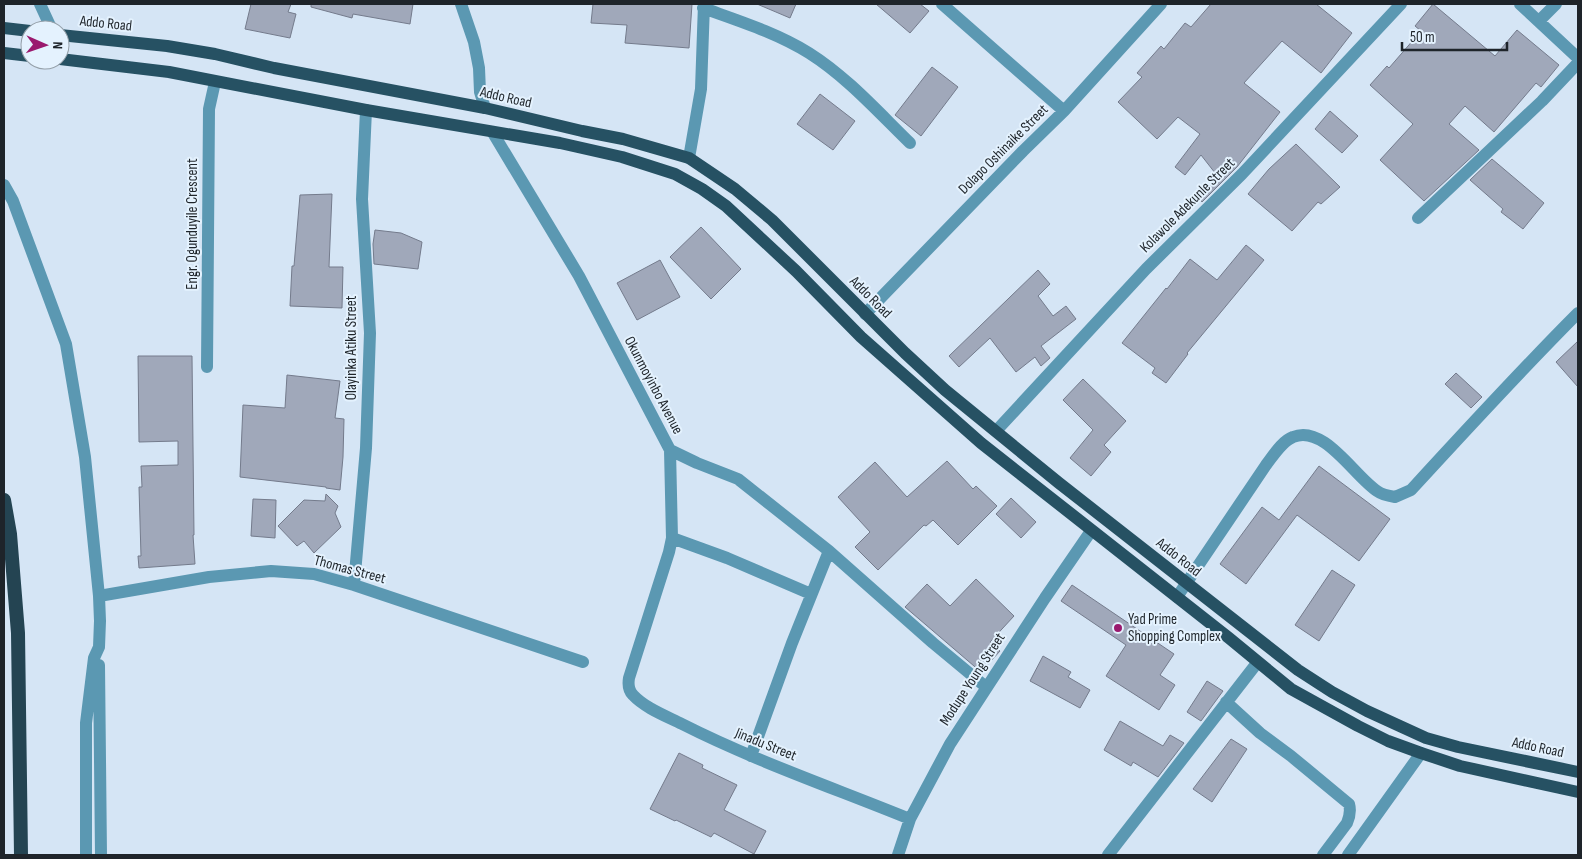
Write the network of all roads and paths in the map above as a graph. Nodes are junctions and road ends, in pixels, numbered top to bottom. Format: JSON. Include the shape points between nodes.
{"nodes":[{"id":1,"x":40,"y":4,"type":"edge"},
{"id":2,"x":461,"y":4,"type":"edge"},
{"id":3,"x":942,"y":4,"type":"edge"},
{"id":4,"x":1161,"y":4,"type":"edge"},
{"id":5,"x":1401,"y":4,"type":"edge"},
{"id":6,"x":1520,"y":4,"type":"edge"},
{"id":7,"x":1556,"y":4,"type":"edge"},
{"id":8,"x":703,"y":6,"type":"edge"},
{"id":9,"x":47,"y":20,"type":"edge"},
{"id":10,"x":1540,"y":22,"type":"junction"},
{"id":11,"x":4,"y":28,"type":"edge"},
{"id":12,"x":20,"y":30,"type":"edge"},
{"id":13,"x":70,"y":36,"type":"edge"},
{"id":14,"x":4,"y":53,"type":"edge"},
{"id":15,"x":20,"y":55,"type":"edge"},
{"id":16,"x":1578,"y":58,"type":"edge"},
{"id":17,"x":70,"y":60,"type":"edge"},
{"id":18,"x":1578,"y":63,"type":"edge"},
{"id":19,"x":215,"y":82,"type":"junction"},
{"id":20,"x":485,"y":108,"type":"junction"},
{"id":21,"x":366,"y":110,"type":"junction"},
{"id":22,"x":1064,"y":111,"type":"junction"},
{"id":23,"x":493,"y":133,"type":"junction"},
{"id":24,"x":910,"y":142,"type":"dead end"},
{"id":25,"x":689,"y":158,"type":"junction"},
{"id":26,"x":4,"y":185,"type":"edge"},
{"id":27,"x":1418,"y":218,"type":"dead end"},
{"id":28,"x":1578,"y":313,"type":"edge"},
{"id":29,"x":865,"y":314,"type":"junction"},
{"id":30,"x":207,"y":367,"type":"dead end"},
{"id":31,"x":996,"y":431,"type":"junction"},
{"id":32,"x":670,"y":450,"type":"junction"},
{"id":33,"x":4,"y":500,"type":"edge"},
{"id":34,"x":1091,"y":531,"type":"junction"},
{"id":35,"x":672,"y":538,"type":"junction"},
{"id":36,"x":830,"y":551,"type":"junction"},
{"id":37,"x":1187,"y":583,"type":"junction"},
{"id":38,"x":354,"y":584,"type":"junction"},
{"id":39,"x":811,"y":594,"type":"junction"},
{"id":40,"x":99,"y":596,"type":"junction"},
{"id":41,"x":1177,"y":597,"type":"junction"},
{"id":42,"x":99,"y":647,"type":"junction"},
{"id":43,"x":583,"y":662,"type":"dead end"},
{"id":44,"x":1257,"y":662,"type":"junction"},
{"id":45,"x":629,"y":678,"type":"joint"},
{"id":46,"x":986,"y":687,"type":"junction"},
{"id":47,"x":1226,"y":702,"type":"junction"},
{"id":48,"x":1421,"y":754,"type":"junction"},
{"id":49,"x":751,"y":756,"type":"junction"},
{"id":50,"x":1578,"y":772,"type":"edge"},
{"id":51,"x":1578,"y":792,"type":"edge"},
{"id":52,"x":910,"y":819,"type":"junction"},
{"id":53,"x":22,"y":855,"type":"edge"},
{"id":54,"x":86,"y":855,"type":"edge"},
{"id":55,"x":101,"y":855,"type":"edge"},
{"id":56,"x":898,"y":855,"type":"edge"},
{"id":57,"x":1108,"y":855,"type":"edge"},
{"id":58,"x":1323,"y":855,"type":"edge"},
{"id":59,"x":1348,"y":855,"type":"edge"}],
"edges":[{"from":1,"to":9,"type":"street"},
{"from":2,"to":20,"type":"street","via":[[474,42]]},
{"from":3,"to":22,"type":"street"},
{"from":4,"to":22,"type":"street","name":"Dolapo Oshinaike Street"},
{"from":5,"to":31,"type":"street","name":"Kolawole Adekunle Street","via":[[1242,174],[1146,269]]},
{"from":6,"to":10,"type":"street"},
{"from":7,"to":10,"type":"street"},
{"from":8,"to":24,"type":"street","via":[[764,30],[810,54],[839,74]]},
{"from":8,"to":25,"type":"street","via":[[701,89]]},
{"from":10,"to":16,"type":"street"},
{"from":11,"to":12,"type":"main road"},
{"from":13,"to":20,"type":"main road","name":"Addo Road","via":[[177,47]]},
{"from":14,"to":15,"type":"main road"},
{"from":17,"to":19,"type":"main road","via":[[170,72]]},
{"from":18,"to":27,"type":"street"},
{"from":19,"to":21,"type":"main road"},
{"from":19,"to":30,"type":"street","name":"Engr. Ogunduyile Crescent","via":[[209,109]]},
{"from":20,"to":25,"type":"main road","name":"Addo Road","via":[[623,139]]},
{"from":21,"to":23,"type":"main road"},
{"from":21,"to":38,"type":"street","name":"Olayinka Atiku Street","via":[[362,200],[370,333],[366,448]]},
{"from":22,"to":29,"type":"street","name":"Dolapo Oshinaike Street"},
{"from":23,"to":32,"type":"street","name":"Okunmoyinbo Avenue","via":[[579,276]]},
{"from":23,"to":34,"type":"main road","via":[[622,156],[675,174],[702,189],[726,206],[933,402]]},
{"from":25,"to":29,"type":"main road","name":"Addo Road","via":[[736,189],[772,220]]},
{"from":26,"to":40,"type":"street","via":[[13,201],[66,344],[85,457]]},
{"from":28,"to":37,"type":"street","via":[[1411,490],[1395,497],[1377,492],[1316,437],[1292,437],[1266,465]]},
{"from":29,"to":31,"type":"main road","name":"Addo Road","via":[[945,390]]},
{"from":31,"to":37,"type":"main road","name":"Addo Road"},
{"from":32,"to":35,"type":"street","name":"Okunmoyinbo Avenue"},
{"from":32,"to":36,"type":"street","via":[[738,479]]},
{"from":33,"to":53,"type":"highway","via":[[18,633]]},
{"from":34,"to":41,"type":"main road"},
{"from":34,"to":46,"type":"street","name":"Modupe Young Street"},
{"from":35,"to":39,"type":"street"},
{"from":35,"to":45,"type":"street","name":"Okunmoyinbo Avenue"},
{"from":36,"to":39,"type":"street"},
{"from":36,"to":46,"type":"street"},
{"from":37,"to":41,"type":"street"},
{"from":37,"to":50,"type":"main road","name":"Addo Road","via":[[1298,670],[1367,711],[1426,738]]},
{"from":38,"to":40,"type":"street","name":"Thomas Street","via":[[314,574],[272,571],[209,577]]},
{"from":38,"to":43,"type":"street","name":"Thomas Street"},
{"from":39,"to":49,"type":"street"},
{"from":40,"to":42,"type":"street"},
{"from":41,"to":44,"type":"main road"},
{"from":42,"to":54,"type":"street","via":[[94,658],[86,723]]},
{"from":42,"to":55,"type":"street"},
{"from":44,"to":47,"type":"street"},
{"from":44,"to":48,"type":"main road","via":[[1291,689],[1320,706]]},
{"from":45,"to":49,"type":"street","name":"Jinadu Street","via":[[633,696],[650,708]]},
{"from":46,"to":52,"type":"street","name":"Modupe Young Street","via":[[950,744]]},
{"from":47,"to":57,"type":"street"},
{"from":47,"to":58,"type":"street","via":[[1349,804],[1348,823]]},
{"from":48,"to":51,"type":"main road"},
{"from":48,"to":59,"type":"street"},
{"from":49,"to":52,"type":"street","name":"Jinadu Street"},
{"from":52,"to":56,"type":"street","name":"Modupe Young Street"}]}
